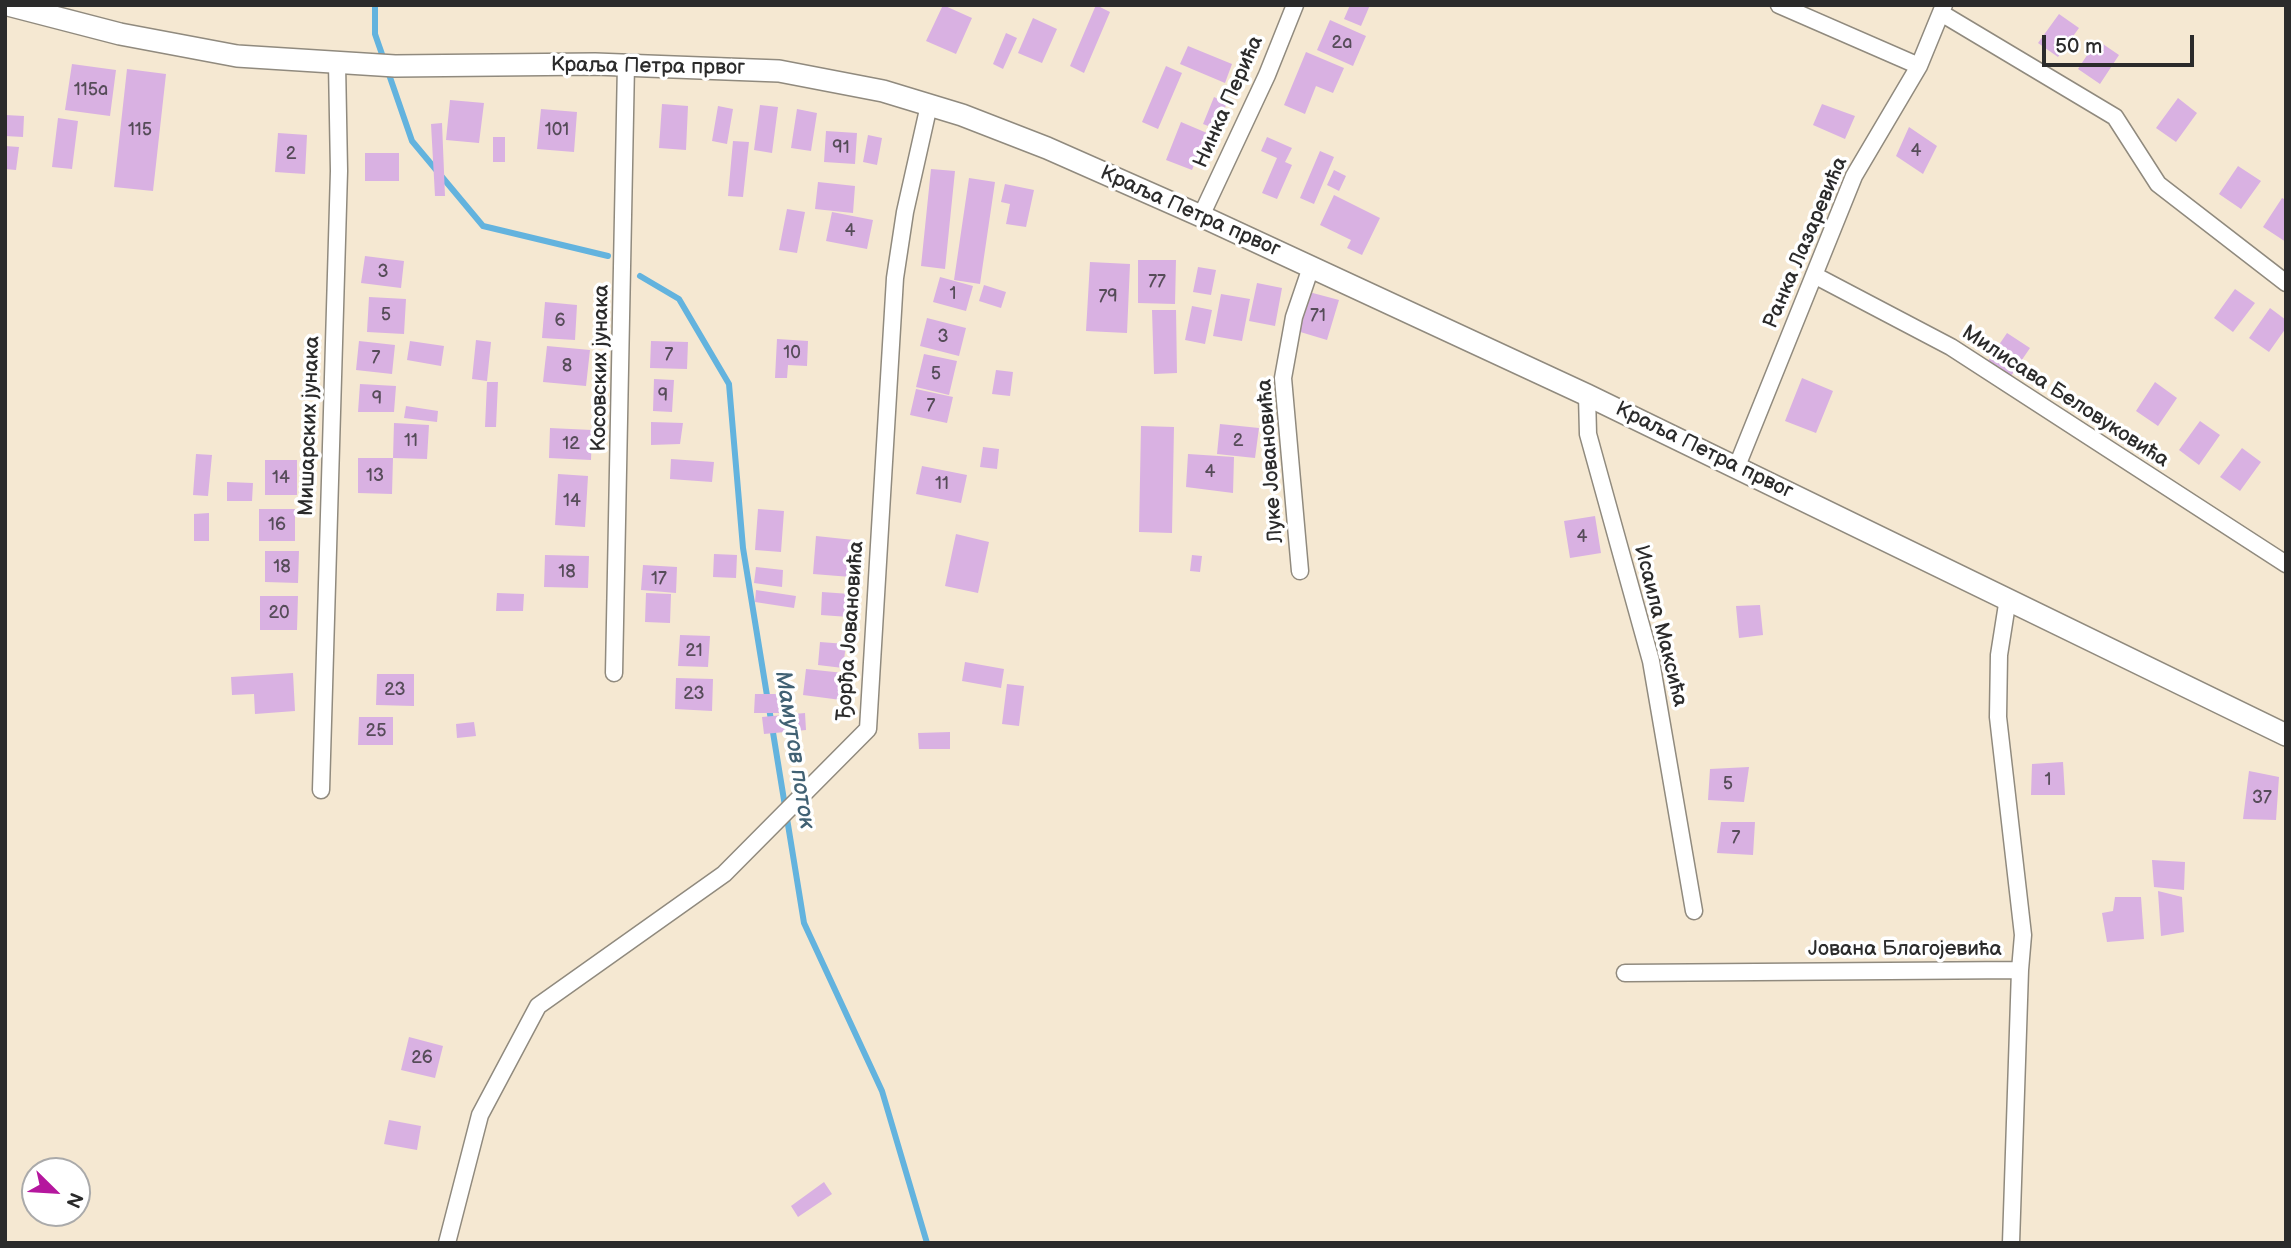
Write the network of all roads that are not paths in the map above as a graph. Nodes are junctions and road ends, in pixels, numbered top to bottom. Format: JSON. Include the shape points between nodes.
{"nodes":[{"id":1,"x":8,"y":5,"type":"edge"},
{"id":2,"x":1294,"y":5,"type":"edge"},
{"id":3,"x":1779,"y":5,"type":"edge"},
{"id":4,"x":1943,"y":9,"type":"edge"},
{"id":5,"x":337,"y":63,"type":"junction"},
{"id":6,"x":626,"y":64,"type":"junction"},
{"id":7,"x":1919,"y":66,"type":"junction"},
{"id":8,"x":929,"y":105,"type":"junction"},
{"id":9,"x":1201,"y":216,"type":"junction"},
{"id":10,"x":1311,"y":267,"type":"junction"},
{"id":11,"x":1814,"y":275,"type":"junction"},
{"id":12,"x":2286,"y":284,"type":"edge"},
{"id":13,"x":1587,"y":395,"type":"junction"},
{"id":14,"x":1737,"y":466,"type":"junction"},
{"id":15,"x":2286,"y":564,"type":"edge"},
{"id":16,"x":1300,"y":571,"type":"dead end"},
{"id":17,"x":2008,"y":598,"type":"junction"},
{"id":18,"x":614,"y":673,"type":"dead end"},
{"id":19,"x":2286,"y":735,"type":"edge"},
{"id":20,"x":321,"y":790,"type":"dead end"},
{"id":21,"x":1695,"y":911,"type":"dead end"},
{"id":22,"x":2020,"y":970,"type":"junction"},
{"id":23,"x":1625,"y":973,"type":"dead end"},
{"id":24,"x":447,"y":1243,"type":"edge"},
{"id":25,"x":2011,"y":1243,"type":"edge"}],
"edges":[{"from":1,"to":5,"type":"street","name":"Краља Петра првог","via":[[206,51]]},
{"from":2,"to":9,"type":"street","name":"Нинка Перића","via":[[1267,75]]},
{"from":3,"to":7,"type":"street"},
{"from":4,"to":7,"type":"street","name":"Ранка Лазаревића"},
{"from":4,"to":12,"type":"street","via":[[2115,117],[2158,184]]},
{"from":5,"to":6,"type":"street","name":"Краља Петра првог"},
{"from":5,"to":20,"type":"street","name":"Мишарских јунака","via":[[339,171]]},
{"from":6,"to":8,"type":"street","name":"Краља Петра првог","via":[[779,71]]},
{"from":6,"to":18,"type":"street","name":"Косовских јунака"},
{"from":7,"to":11,"type":"street","name":"Ранка Лазаревића","via":[[1854,176]]},
{"from":8,"to":9,"type":"street","name":"Краља Петра првог","via":[[1047,148]]},
{"from":8,"to":24,"type":"street","name":"Ђорђа Јовановића","via":[[895,278],[868,729],[724,874],[538,1006],[480,1115]]},
{"from":9,"to":10,"type":"street","name":"Краља Петра првог"},
{"from":10,"to":13,"type":"street","name":"Краља Петра првог"},
{"from":10,"to":16,"type":"street","name":"Луке Јовановића","via":[[1294,317],[1283,378]]},
{"from":11,"to":14,"type":"street","name":"Ранка Лазаревића"},
{"from":11,"to":15,"type":"street","name":"Милисава Беловуковића","via":[[1951,348]]},
{"from":13,"to":14,"type":"street","name":"Краља Петра првог"},
{"from":13,"to":21,"type":"street","name":"Исаила Максића","via":[[1588,434],[1651,661]]},
{"from":14,"to":17,"type":"street","name":"Краља Петра првог"},
{"from":17,"to":19,"type":"street","name":"Краља Петра првог"},
{"from":17,"to":22,"type":"street","name":"Јована Благојевића","via":[[1999,656],[1998,717],[2023,935]]},
{"from":22,"to":23,"type":"street","name":"Јована Благојевића"},
{"from":22,"to":25,"type":"street"}]}
